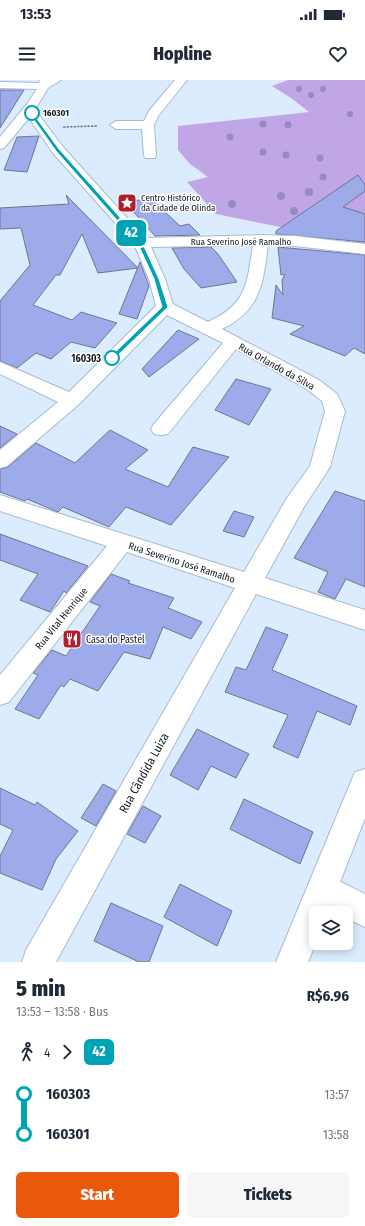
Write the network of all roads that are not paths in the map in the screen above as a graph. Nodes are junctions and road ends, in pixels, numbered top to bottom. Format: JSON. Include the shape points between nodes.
{"nodes":[{"id":1,"x":56,"y":80,"type":"edge"},
{"id":2,"x":181,"y":80,"type":"edge"},
{"id":3,"x":45,"y":83,"type":"edge"},
{"id":4,"x":0,"y":85,"type":"edge"},
{"id":5,"x":30,"y":111,"type":"junction"},
{"id":6,"x":116,"y":125,"type":"road end"},
{"id":7,"x":148,"y":125,"type":"junction"},
{"id":8,"x":0,"y":146,"type":"edge"},
{"id":9,"x":150,"y":155,"type":"dead end"},
{"id":10,"x":262,"y":240,"type":"junction"},
{"id":11,"x":141,"y":243,"type":"junction"},
{"id":12,"x":365,"y":249,"type":"edge"},
{"id":13,"x":165,"y":307,"type":"junction"},
{"id":14,"x":207,"y":330,"type":"junction"},
{"id":15,"x":233,"y":342,"type":"junction"},
{"id":16,"x":0,"y":367,"type":"edge"},
{"id":17,"x":71,"y":400,"type":"junction"},
{"id":18,"x":161,"y":429,"type":"dead end"},
{"id":19,"x":0,"y":461,"type":"edge"},
{"id":20,"x":0,"y":503,"type":"edge"},
{"id":21,"x":123,"y":542,"type":"junction"},
{"id":22,"x":250,"y":584,"type":"junction"},
{"id":23,"x":365,"y":620,"type":"edge"},
{"id":24,"x":0,"y":694,"type":"edge"},
{"id":25,"x":365,"y":782,"type":"edge"},
{"id":26,"x":322,"y":889,"type":"junction"},
{"id":27,"x":365,"y":911,"type":"edge"},
{"id":28,"x":38,"y":962,"type":"edge"},
{"id":29,"x":292,"y":962,"type":"edge"}],
"edges":[{"from":1,"to":3,"type":"street"},
{"from":2,"to":7,"type":"street","via":[[153,114]]},
{"from":3,"to":4,"type":"street"},
{"from":3,"to":5,"type":"street"},
{"from":5,"to":8,"type":"street"},
{"from":5,"to":11,"type":"street","via":[[58,150]]},
{"from":6,"to":7,"type":"street"},
{"from":7,"to":9,"type":"street"},
{"from":10,"to":11,"type":"street","name":"Rua Severino José Ramalho"},
{"from":10,"to":12,"type":"street","name":"Rua Severino José Ramalho"},
{"from":10,"to":14,"type":"street","via":[[255,280],[245,303],[236,314]]},
{"from":11,"to":13,"type":"street","via":[[157,279]]},
{"from":13,"to":14,"type":"street","name":"Rua Orlando da Silva"},
{"from":13,"to":17,"type":"street"},
{"from":14,"to":15,"type":"street","name":"Rua Orlando da Silva"},
{"from":15,"to":18,"type":"street"},
{"from":15,"to":22,"type":"street","name":"Rua Orlando da Silva","via":[[312,384],[330,398],[335,411],[320,467],[295,503]]},
{"from":16,"to":17,"type":"street"},
{"from":17,"to":19,"type":"street"},
{"from":20,"to":21,"type":"street","name":"Rua Severino José Ramalho"},
{"from":21,"to":22,"type":"street","name":"Rua Severino José Ramalho"},
{"from":21,"to":24,"type":"street","name":"Rua Vital Henrique"},
{"from":22,"to":23,"type":"street","name":"Rua Severino José Ramalho"},
{"from":22,"to":28,"type":"street","name":"Rua Cândida Luiza"},
{"from":25,"to":26,"type":"street"},
{"from":26,"to":27,"type":"street"},
{"from":26,"to":29,"type":"street"}]}
